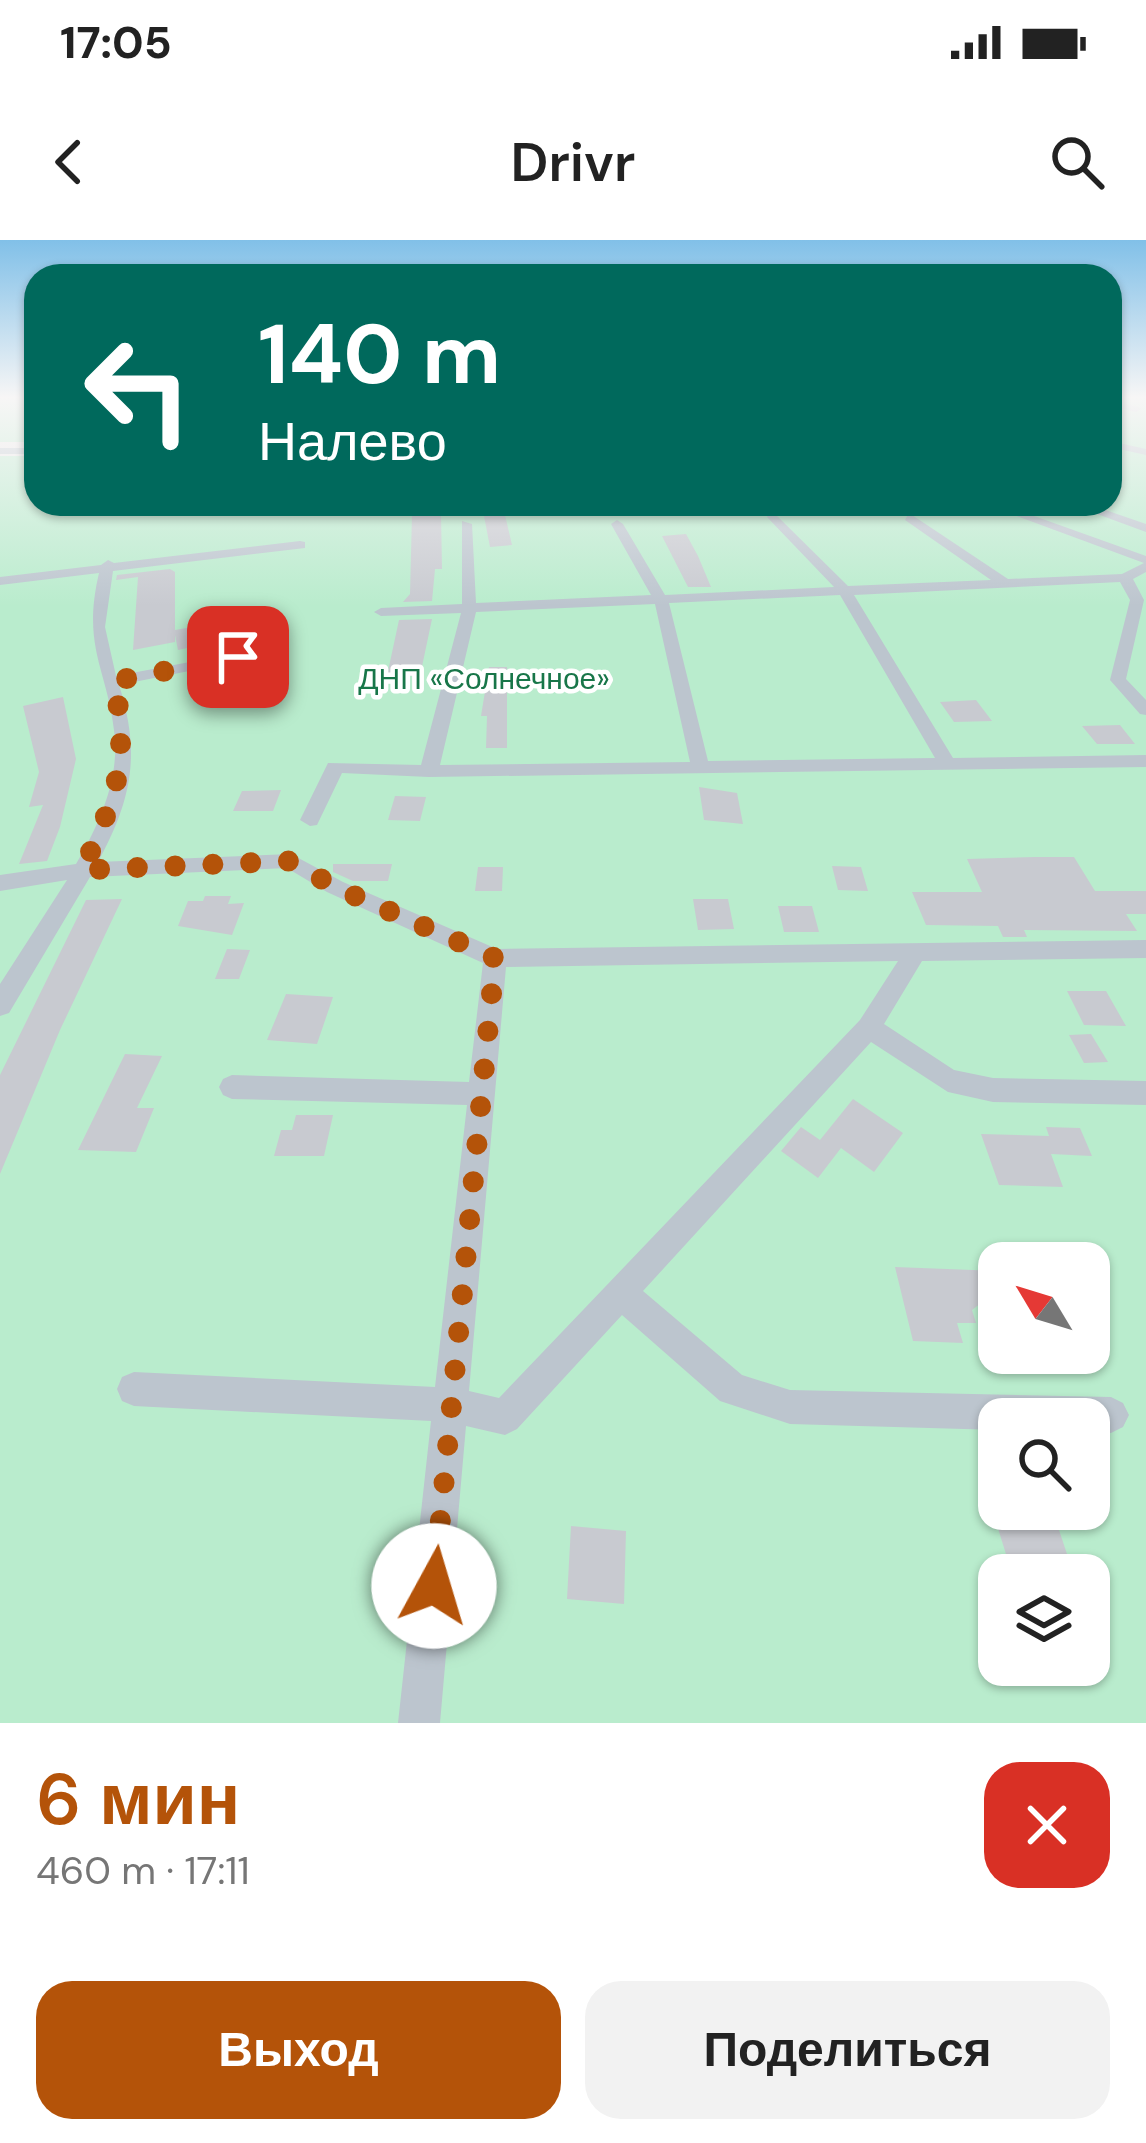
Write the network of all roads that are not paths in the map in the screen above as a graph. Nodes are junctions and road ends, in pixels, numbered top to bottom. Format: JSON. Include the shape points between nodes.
{"nodes":[{"id":1,"x":773,"y":516,"type":"edge"},
{"id":2,"x":1022,"y":516,"type":"edge"},
{"id":3,"x":1111,"y":516,"type":"edge"},
{"id":4,"x":909,"y":517,"type":"dead end"},
{"id":5,"x":466,"y":524,"type":"dead end"},
{"id":6,"x":617,"y":524,"type":"dead end"},
{"id":7,"x":1146,"y":528,"type":"edge"},
{"id":8,"x":299,"y":545,"type":"dead end"},
{"id":9,"x":1146,"y":563,"type":"edge"},
{"id":10,"x":108,"y":564,"type":"junction"},
{"id":11,"x":1125,"y":578,"type":"junction"},
{"id":12,"x":0,"y":581,"type":"edge"},
{"id":13,"x":1006,"y":584,"type":"junction"},
{"id":14,"x":844,"y":591,"type":"junction"},
{"id":15,"x":661,"y":600,"type":"junction"},
{"id":16,"x":470,"y":609,"type":"junction"},
{"id":17,"x":381,"y":612,"type":"dead end"},
{"id":18,"x":253,"y":619,"type":"dead end"},
{"id":19,"x":114,"y":681,"type":"junction"},
{"id":20,"x":1146,"y":710,"type":"edge"},
{"id":21,"x":1146,"y":761,"type":"edge"},
{"id":22,"x":947,"y":764,"type":"junction"},
{"id":23,"x":700,"y":765,"type":"junction"},
{"id":24,"x":430,"y":771,"type":"junction"},
{"id":25,"x":291,"y":861,"type":"junction"},
{"id":26,"x":82,"y":870,"type":"junction"},
{"id":27,"x":0,"y":883,"type":"edge"},
{"id":28,"x":1146,"y":949,"type":"edge"},
{"id":29,"x":914,"y":955,"type":"junction"},
{"id":30,"x":495,"y":958,"type":"junction"},
{"id":31,"x":0,"y":1006,"type":"edge"},
{"id":32,"x":869,"y":1027,"type":"junction"},
{"id":33,"x":232,"y":1087,"type":"dead end"},
{"id":34,"x":1146,"y":1093,"type":"edge"},
{"id":35,"x":482,"y":1094,"type":"junction"},
{"id":36,"x":622,"y":1294,"type":"junction"},
{"id":37,"x":134,"y":1389,"type":"dead end"},
{"id":38,"x":453,"y":1405,"type":"junction"},
{"id":39,"x":1111,"y":1415,"type":"dead end"},
{"id":40,"x":419,"y":1723,"type":"edge"}],
"edges":[{"from":1,"to":14,"type":"street"},
{"from":2,"to":9,"type":"street"},
{"from":3,"to":7,"type":"street"},
{"from":4,"to":13,"type":"street"},
{"from":5,"to":16,"type":"street"},
{"from":6,"to":15,"type":"street"},
{"from":8,"to":10,"type":"street"},
{"from":9,"to":11,"type":"street"},
{"from":10,"to":12,"type":"street"},
{"from":10,"to":19,"type":"street","via":[[98,630]]},
{"from":11,"to":13,"type":"street"},
{"from":11,"to":20,"type":"street","via":[[1137,600],[1118,680]]},
{"from":13,"to":14,"type":"street"},
{"from":14,"to":15,"type":"street"},
{"from":14,"to":22,"type":"street"},
{"from":15,"to":16,"type":"street"},
{"from":15,"to":23,"type":"street"},
{"from":16,"to":17,"type":"street"},
{"from":16,"to":24,"type":"street"},
{"from":18,"to":19,"type":"street","via":[[238,657]]},
{"from":19,"to":26,"type":"street","via":[[124,762]]},
{"from":21,"to":22,"type":"street"},
{"from":22,"to":23,"type":"street"},
{"from":23,"to":24,"type":"street"},
{"from":24,"to":25,"type":"street","via":[[335,767]]},
{"from":25,"to":26,"type":"street"},
{"from":25,"to":30,"type":"street"},
{"from":26,"to":27,"type":"street"},
{"from":26,"to":31,"type":"street"},
{"from":28,"to":29,"type":"street"},
{"from":29,"to":30,"type":"street"},
{"from":29,"to":32,"type":"street"},
{"from":30,"to":35,"type":"street"},
{"from":32,"to":34,"type":"street","via":[[948,1080],[993,1090]]},
{"from":32,"to":36,"type":"street"},
{"from":33,"to":35,"type":"street"},
{"from":35,"to":38,"type":"street"},
{"from":36,"to":38,"type":"street","via":[[505,1417]]},
{"from":36,"to":39,"type":"street","via":[[732,1389],[790,1407]]},
{"from":37,"to":38,"type":"street"},
{"from":38,"to":40,"type":"street"}]}
